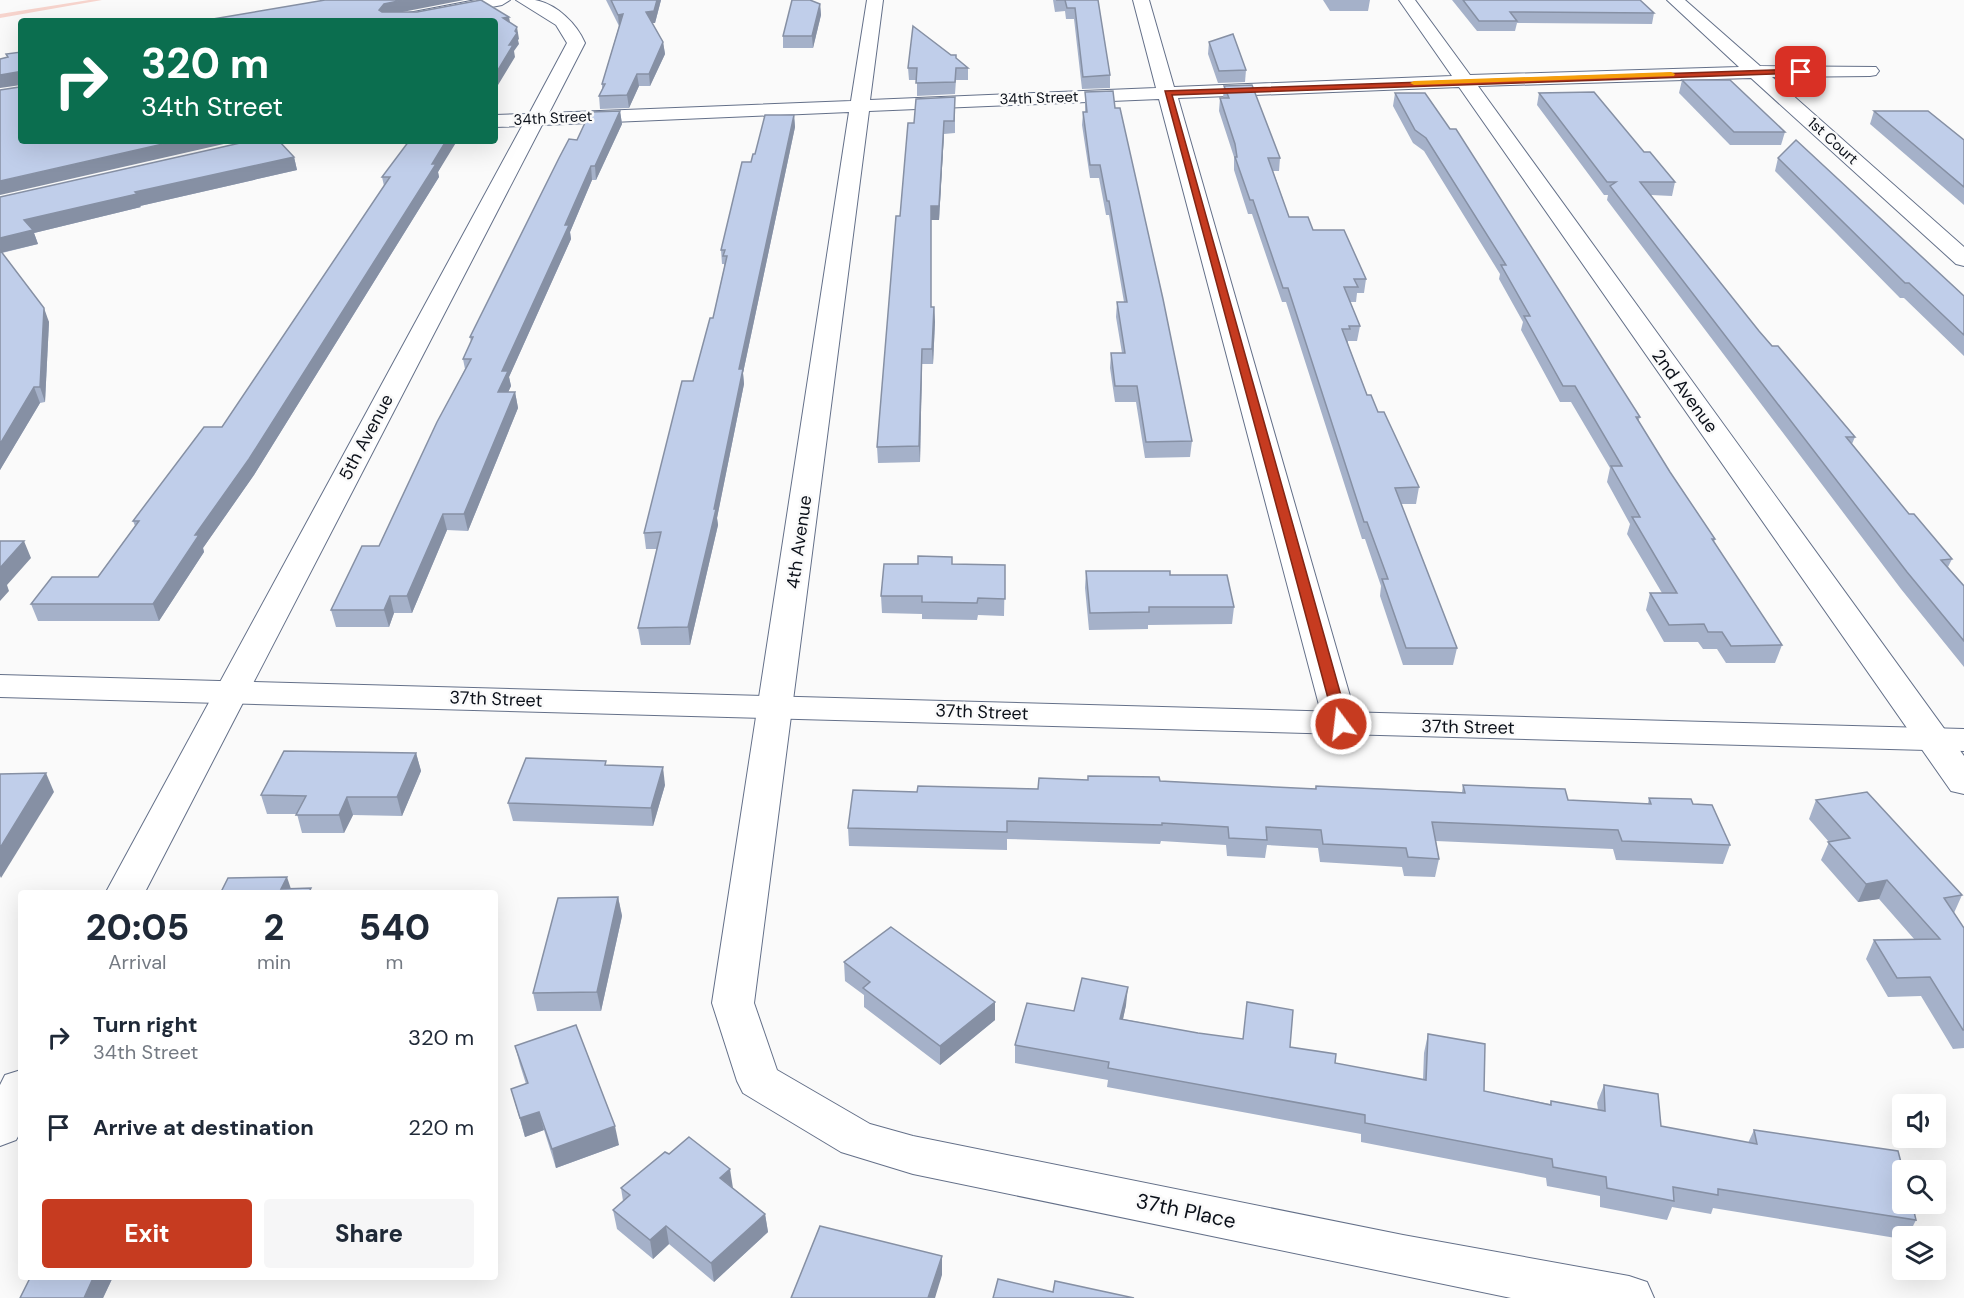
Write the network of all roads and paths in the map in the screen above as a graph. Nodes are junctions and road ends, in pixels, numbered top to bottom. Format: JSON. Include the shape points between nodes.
{"nodes":[{"id":1,"x":502,"y":0,"type":"edge"},
{"id":2,"x":524,"y":0,"type":"edge"},
{"id":3,"x":875,"y":0,"type":"edge"},
{"id":4,"x":1141,"y":0,"type":"edge"},
{"id":5,"x":1407,"y":0,"type":"edge"},
{"id":6,"x":1675,"y":0,"type":"edge"},
{"id":7,"x":409,"y":18,"type":"edge"},
{"id":8,"x":1870,"y":71,"type":"dead end"},
{"id":9,"x":1755,"y":72,"type":"junction"},
{"id":10,"x":1463,"y":81,"type":"junction"},
{"id":11,"x":1168,"y":92,"type":"junction"},
{"id":12,"x":859,"y":105,"type":"junction"},
{"id":13,"x":535,"y":119,"type":"junction"},
{"id":14,"x":498,"y":121,"type":"edge"},
{"id":15,"x":1964,"y":259,"type":"edge"},
{"id":16,"x":0,"y":686,"type":"edge"},
{"id":17,"x":231,"y":692,"type":"junction"},
{"id":18,"x":776,"y":707,"type":"junction"},
{"id":19,"x":1341,"y":724,"type":"junction"},
{"id":20,"x":1949,"y":740,"type":"edge"},
{"id":21,"x":1964,"y":782,"type":"edge"},
{"id":22,"x":126,"y":890,"type":"edge"},
{"id":23,"x":759,"y":1081,"type":"joint"},
{"id":24,"x":18,"y":1094,"type":"edge"},
{"id":25,"x":0,"y":1127,"type":"edge"},
{"id":26,"x":1629,"y":1298,"type":"edge"}],
"edges":[{"from":1,"to":7,"type":"street"},
{"from":2,"to":13,"type":"street","name":"5th Avenue","via":[[564,23],[576,43]]},
{"from":3,"to":12,"type":"street","name":"4th Avenue"},
{"from":4,"to":11,"type":"street"},
{"from":5,"to":10,"type":"street","name":"2nd Avenue"},
{"from":6,"to":9,"type":"street","name":"1st Court"},
{"from":8,"to":9,"type":"street","name":"34th Street"},
{"from":9,"to":10,"type":"street","name":"34th Street"},
{"from":9,"to":15,"type":"street","name":"1st Court"},
{"from":10,"to":11,"type":"street","name":"34th Street"},
{"from":10,"to":20,"type":"street","name":"2nd Avenue"},
{"from":11,"to":12,"type":"street","name":"34th Street"},
{"from":11,"to":19,"type":"street"},
{"from":12,"to":13,"type":"street","name":"34th Street"},
{"from":12,"to":18,"type":"street","name":"4th Avenue"},
{"from":13,"to":14,"type":"street","name":"34th Street"},
{"from":13,"to":17,"type":"street","name":"5th Avenue"},
{"from":16,"to":17,"type":"street","name":"37th Street"},
{"from":17,"to":18,"type":"street","name":"37th Street"},
{"from":17,"to":22,"type":"street","name":"5th Avenue"},
{"from":18,"to":19,"type":"street","name":"37th Street"},
{"from":18,"to":23,"type":"street","name":"4th Avenue","via":[[733,1003]]},
{"from":19,"to":20,"type":"street","name":"37th Street"},
{"from":20,"to":21,"type":"street","name":"2nd Avenue"},
{"from":23,"to":26,"type":"street","name":"37th Place","via":[[857,1139],[913,1155],[1403,1256]]},
{"from":24,"to":25,"type":"street"}]}
